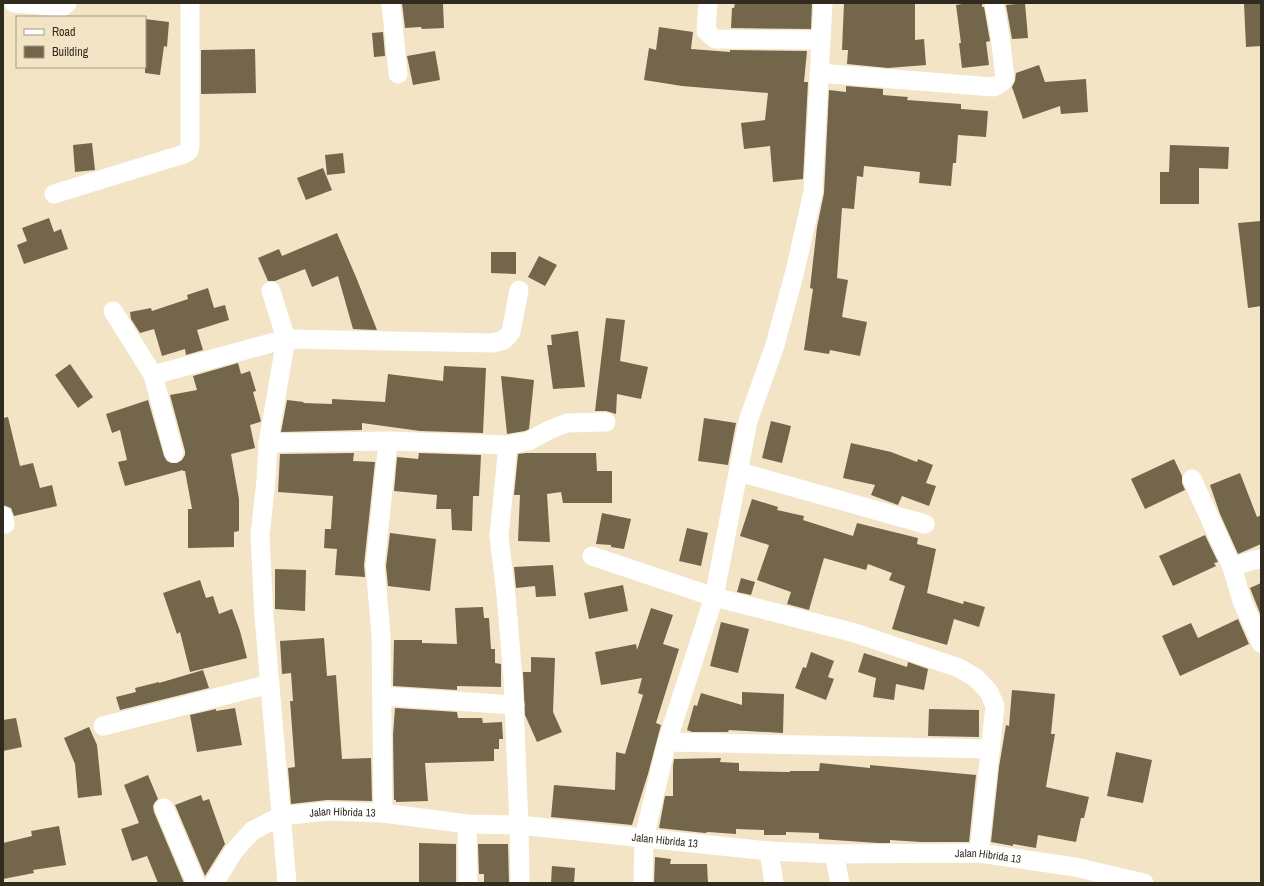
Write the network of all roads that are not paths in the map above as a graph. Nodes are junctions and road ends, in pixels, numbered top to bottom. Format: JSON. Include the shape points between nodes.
{"nodes":[{"id":1,"x":14,"y":3,"type":"edge"},
{"id":2,"x":67,"y":3,"type":"edge"},
{"id":3,"x":190,"y":3,"type":"edge"},
{"id":4,"x":391,"y":3,"type":"edge"},
{"id":5,"x":708,"y":3,"type":"edge"},
{"id":6,"x":823,"y":3,"type":"edge"},
{"id":7,"x":994,"y":3,"type":"edge"},
{"id":8,"x":821,"y":40,"type":"junction"},
{"id":9,"x":819,"y":73,"type":"junction"},
{"id":10,"x":398,"y":74,"type":"dead end"},
{"id":11,"x":54,"y":194,"type":"dead end"},
{"id":12,"x":519,"y":290,"type":"dead end"},
{"id":13,"x":271,"y":291,"type":"dead end"},
{"id":14,"x":112,"y":311,"type":"dead end"},
{"id":15,"x":286,"y":339,"type":"junction"},
{"id":16,"x":152,"y":375,"type":"junction"},
{"id":17,"x":606,"y":422,"type":"dead end"},
{"id":18,"x":388,"y":441,"type":"junction"},
{"id":19,"x":268,"y":443,"type":"junction"},
{"id":20,"x":508,"y":444,"type":"junction"},
{"id":21,"x":174,"y":453,"type":"dead end"},
{"id":22,"x":739,"y":472,"type":"junction"},
{"id":23,"x":1192,"y":479,"type":"dead end"},
{"id":24,"x":925,"y":524,"type":"dead end"},
{"id":25,"x":592,"y":556,"type":"dead end"},
{"id":26,"x":1261,"y":559,"type":"edge"},
{"id":27,"x":1232,"y":567,"type":"junction"},
{"id":28,"x":714,"y":597,"type":"junction"},
{"id":29,"x":1261,"y":644,"type":"edge"},
{"id":30,"x":270,"y":684,"type":"junction"},
{"id":31,"x":382,"y":696,"type":"junction"},
{"id":32,"x":515,"y":705,"type":"junction"},
{"id":33,"x":103,"y":726,"type":"dead end"},
{"id":34,"x":667,"y":742,"type":"junction"},
{"id":35,"x":990,"y":749,"type":"junction"},
{"id":36,"x":164,"y":808,"type":"dead end"},
{"id":37,"x":383,"y":813,"type":"junction"},
{"id":38,"x":281,"y":816,"type":"junction"},
{"id":39,"x":467,"y":824,"type":"junction"},
{"id":40,"x":519,"y":826,"type":"junction"},
{"id":41,"x":644,"y":838,"type":"junction"},
{"id":42,"x":769,"y":851,"type":"junction"},
{"id":43,"x":978,"y":853,"type":"junction"},
{"id":44,"x":834,"y":854,"type":"junction"},
{"id":45,"x":196,"y":883,"type":"edge"},
{"id":46,"x":214,"y":883,"type":"edge"},
{"id":47,"x":287,"y":883,"type":"edge"},
{"id":48,"x":468,"y":883,"type":"edge"},
{"id":49,"x":520,"y":883,"type":"edge"},
{"id":50,"x":643,"y":883,"type":"edge"},
{"id":51,"x":774,"y":883,"type":"edge"},
{"id":52,"x":840,"y":883,"type":"edge"},
{"id":53,"x":1144,"y":883,"type":"edge"}],
"edges":[{"from":1,"to":2,"type":"street","via":[[62,7]]},
{"from":3,"to":11,"type":"street","via":[[189,151]]},
{"from":4,"to":10,"type":"street"},
{"from":5,"to":8,"type":"street","via":[[706,31],[715,39]]},
{"from":6,"to":8,"type":"street"},
{"from":7,"to":9,"type":"street","via":[[1004,77],[1004,81],[998,86]]},
{"from":8,"to":9,"type":"street"},
{"from":9,"to":22,"type":"street","via":[[813,192],[775,345],[748,421]]},
{"from":12,"to":15,"type":"street","via":[[511,332],[504,340],[493,343]]},
{"from":13,"to":15,"type":"street"},
{"from":14,"to":16,"type":"street"},
{"from":15,"to":16,"type":"street"},
{"from":15,"to":19,"type":"street"},
{"from":16,"to":21,"type":"street"},
{"from":17,"to":20,"type":"street","via":[[567,423],[529,441]]},
{"from":18,"to":19,"type":"street"},
{"from":18,"to":20,"type":"street"},
{"from":18,"to":31,"type":"street","via":[[375,566],[381,635]]},
{"from":19,"to":30,"type":"street","via":[[260,535]]},
{"from":20,"to":32,"type":"street","via":[[499,536]]},
{"from":22,"to":24,"type":"street"},
{"from":22,"to":28,"type":"street"},
{"from":23,"to":27,"type":"street"},
{"from":25,"to":28,"type":"street"},
{"from":26,"to":27,"type":"street"},
{"from":27,"to":29,"type":"street","via":[[1242,601]]},
{"from":28,"to":34,"type":"street"},
{"from":28,"to":35,"type":"street","via":[[855,633],[959,668],[976,678],[989,692],[995,706]]},
{"from":30,"to":33,"type":"street"},
{"from":30,"to":38,"type":"street"},
{"from":31,"to":32,"type":"street"},
{"from":31,"to":37,"type":"street"},
{"from":32,"to":40,"type":"street"},
{"from":34,"to":35,"type":"street"},
{"from":34,"to":41,"type":"street"},
{"from":35,"to":43,"type":"street"},
{"from":36,"to":45,"type":"street"},
{"from":37,"to":38,"type":"street","name":"Jalan Hibrida 13","via":[[328,811]]},
{"from":37,"to":39,"type":"street","name":"Jalan Hibrida 13"},
{"from":38,"to":46,"type":"street","name":"Jalan Hibrida 13","via":[[252,832],[234,851]]},
{"from":38,"to":47,"type":"street"},
{"from":39,"to":40,"type":"street","name":"Jalan Hibrida 13"},
{"from":39,"to":48,"type":"street"},
{"from":40,"to":41,"type":"street","name":"Jalan Hibrida 13"},
{"from":40,"to":49,"type":"street"},
{"from":41,"to":42,"type":"street","name":"Jalan Hibrida 13"},
{"from":41,"to":50,"type":"street"},
{"from":42,"to":44,"type":"street","name":"Jalan Hibrida 13"},
{"from":42,"to":51,"type":"street"},
{"from":43,"to":44,"type":"street","name":"Jalan Hibrida 13"},
{"from":43,"to":53,"type":"street","name":"Jalan Hibrida 13","via":[[1075,867]]},
{"from":44,"to":52,"type":"street"}]}
